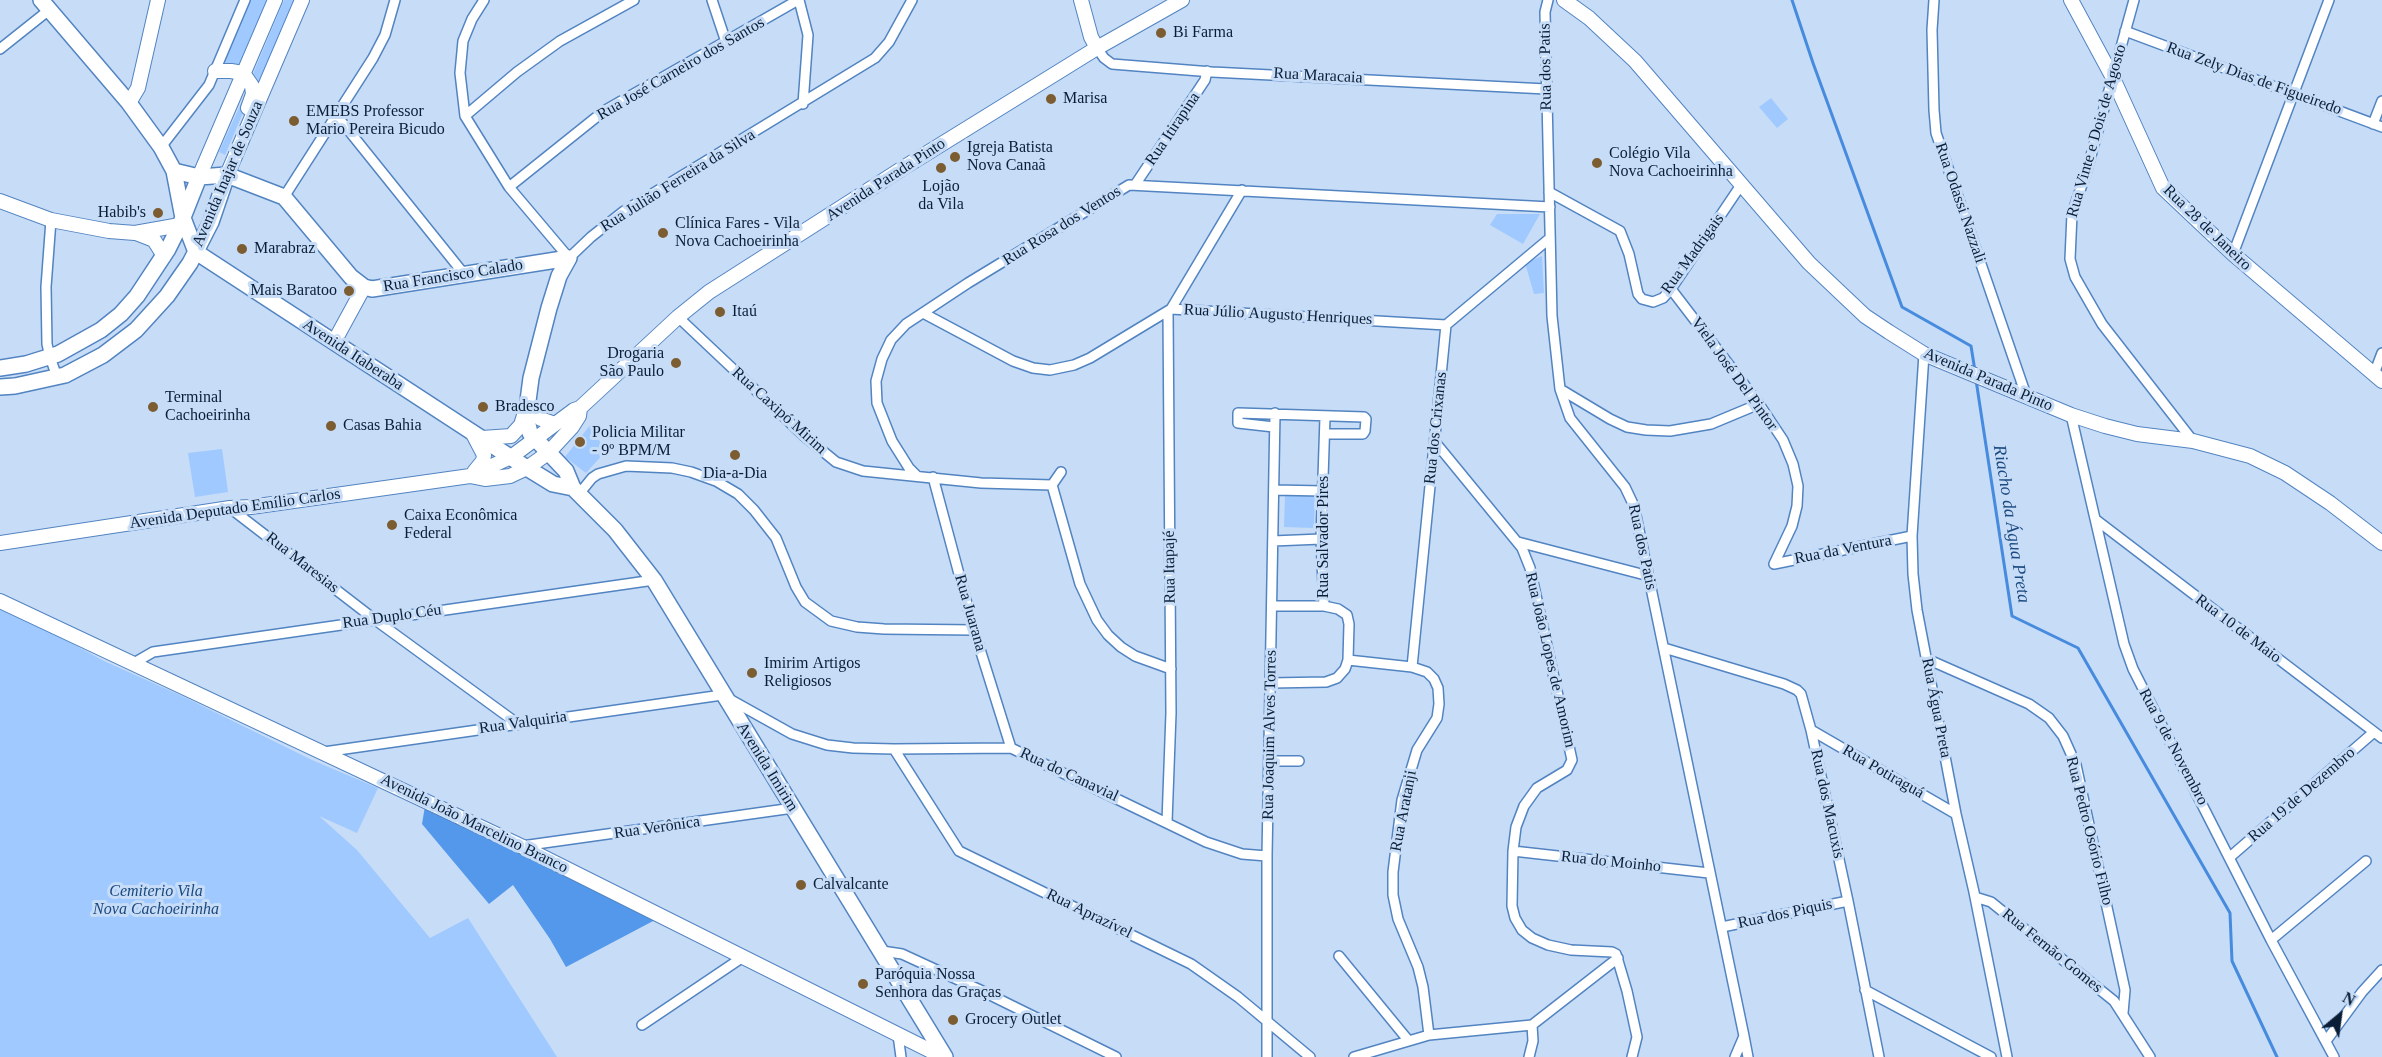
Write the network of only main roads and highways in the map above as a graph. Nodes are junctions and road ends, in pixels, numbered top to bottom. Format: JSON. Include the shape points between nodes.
{"nodes":[{"id":1,"x":158,"y":0,"type":"edge"},
{"id":2,"x":275,"y":0,"type":"edge"},
{"id":3,"x":302,"y":0,"type":"edge"},
{"id":4,"x":1081,"y":0,"type":"edge"},
{"id":5,"x":1182,"y":0,"type":"edge"},
{"id":6,"x":1564,"y":0,"type":"edge"},
{"id":7,"x":2071,"y":0,"type":"edge"},
{"id":8,"x":45,"y":5,"type":"edge"},
{"id":9,"x":1098,"y":48,"type":"junction"},
{"id":10,"x":215,"y":71,"type":"road end"},
{"id":11,"x":243,"y":73,"type":"junction"},
{"id":12,"x":129,"y":103,"type":"junction"},
{"id":13,"x":246,"y":130,"type":"junction"},
{"id":14,"x":174,"y":171,"type":"junction"},
{"id":15,"x":227,"y":175,"type":"junction"},
{"id":16,"x":199,"y":177,"type":"junction"},
{"id":17,"x":0,"y":201,"type":"edge"},
{"id":18,"x":182,"y":221,"type":"junction"},
{"id":19,"x":135,"y":232,"type":"junction"},
{"id":20,"x":196,"y":252,"type":"junction"},
{"id":21,"x":164,"y":256,"type":"junction"},
{"id":22,"x":569,"y":258,"type":"joint"},
{"id":23,"x":364,"y":287,"type":"junction"},
{"id":24,"x":334,"y":342,"type":"junction"},
{"id":25,"x":0,"y":368,"type":"edge"},
{"id":26,"x":2378,"y":378,"type":"edge"},
{"id":27,"x":0,"y":387,"type":"edge"},
{"id":28,"x":527,"y":406,"type":"junction"},
{"id":29,"x":580,"y":408,"type":"junction"},
{"id":30,"x":555,"y":424,"type":"junction"},
{"id":31,"x":477,"y":435,"type":"junction"},
{"id":32,"x":535,"y":439,"type":"junction"},
{"id":33,"x":548,"y":453,"type":"junction"},
{"id":34,"x":511,"y":458,"type":"junction"},
{"id":35,"x":527,"y":468,"type":"junction"},
{"id":36,"x":470,"y":476,"type":"junction"},
{"id":37,"x":576,"y":491,"type":"junction"},
{"id":38,"x":0,"y":543,"type":"edge"},
{"id":39,"x":2382,"y":543,"type":"edge"},
{"id":40,"x":0,"y":602,"type":"edge"},
{"id":41,"x":944,"y":1057,"type":"edge"}],
"edges":[{"from":1,"to":12,"type":"main road","via":[[138,88]]},
{"from":2,"to":11,"type":"main road","name":"Avenida Inajar de Souza"},
{"from":3,"to":13,"type":"main road","name":"Avenida Inajar de Souza"},
{"from":4,"to":9,"type":"main road"},
{"from":5,"to":9,"type":"main road","name":"Avenida Parada Pinto"},
{"from":6,"to":39,"type":"main road","name":"Avenida Parada Pinto","via":[[1635,61],[1809,263],[1865,316],[1924,354],[2027,399],[2105,426],[2193,441],[2250,456],[2285,473]]},
{"from":7,"to":26,"type":"main road","name":"Rua 28 de Janeiro","via":[[2112,76],[2163,188],[2233,254]]},
{"from":8,"to":12,"type":"main road"},
{"from":9,"to":29,"type":"main road","name":"Avenida Parada Pinto","via":[[709,292]]},
{"from":10,"to":11,"type":"main road"},
{"from":11,"to":13,"type":"main road","via":[[253,94],[244,119]]},
{"from":11,"to":16,"type":"main road","name":"Avenida Inajar de Souza"},
{"from":12,"to":14,"type":"main road"},
{"from":13,"to":15,"type":"main road","name":"Avenida Inajar de Souza"},
{"from":14,"to":16,"type":"main road"},
{"from":14,"to":18,"type":"main road"},
{"from":15,"to":16,"type":"main road"},
{"from":15,"to":20,"type":"main road","name":"Avenida Inajar de Souza"},
{"from":15,"to":23,"type":"main road","via":[[284,197],[351,277]]},
{"from":16,"to":18,"type":"main road","name":"Avenida Inajar de Souza"},
{"from":17,"to":19,"type":"main road","via":[[51,220]]},
{"from":18,"to":19,"type":"main road"},
{"from":18,"to":20,"type":"main road"},
{"from":18,"to":21,"type":"main road","name":"Avenida Inajar de Souza"},
{"from":19,"to":21,"type":"main road","via":[[153,240]]},
{"from":20,"to":24,"type":"main road","name":"Avenida Itaberaba"},
{"from":20,"to":27,"type":"main road","name":"Avenida Inajar de Souza","via":[[167,296],[136,330],[103,355],[57,377]]},
{"from":21,"to":25,"type":"main road","name":"Avenida Inajar de Souza","via":[[137,296],[101,330],[50,357]]},
{"from":22,"to":23,"type":"main road","name":"Rua Francisco Calado"},
{"from":22,"to":28,"type":"main road","name":"Rua Julião Ferreira da Silva","via":[[549,308]]},
{"from":23,"to":24,"type":"main road","name":"Rua Francisco Calado"},
{"from":24,"to":31,"type":"main road","name":"Avenida Itaberaba"},
{"from":28,"to":30,"type":"main road","via":[[541,419]]},
{"from":28,"to":31,"type":"main road","via":[[521,425],[511,436]]},
{"from":28,"to":32,"type":"main road","name":"Rua Julião Ferreira da Silva","via":[[527,426]]},
{"from":29,"to":30,"type":"main road","name":"Avenida Parada Pinto"},
{"from":29,"to":33,"type":"main road","name":"Avenida Parada Pinto","via":[[576,422]]},
{"from":30,"to":32,"type":"main road","name":"Avenida Parada Pinto"},
{"from":31,"to":34,"type":"main road","name":"Avenida Itaberaba"},
{"from":31,"to":36,"type":"main road","via":[[484,455]]},
{"from":32,"to":33,"type":"main road","name":"Avenida Imirim"},
{"from":32,"to":34,"type":"main road","name":"Avenida Parada Pinto"},
{"from":33,"to":35,"type":"main road","name":"Avenida Parada Pinto"},
{"from":33,"to":37,"type":"main road","name":"Avenida Imirim","via":[[566,471]]},
{"from":34,"to":35,"type":"main road","name":"Avenida Imirim"},
{"from":34,"to":36,"type":"main road","name":"Avenida Deputado Emílio Carlos"},
{"from":35,"to":36,"type":"main road","name":"Avenida Deputado Emílio Carlos","via":[[510,476]]},
{"from":35,"to":37,"type":"main road","name":"Avenida Imirim","via":[[553,484]]},
{"from":36,"to":38,"type":"main road","name":"Avenida Deputado Emílio Carlos"},
{"from":37,"to":41,"type":"main road","name":"Avenida Imirim","via":[[621,537],[654,580]]},
{"from":40,"to":41,"type":"main road","name":"Avenida João Marcelino Branco","via":[[521,846]]}]}
